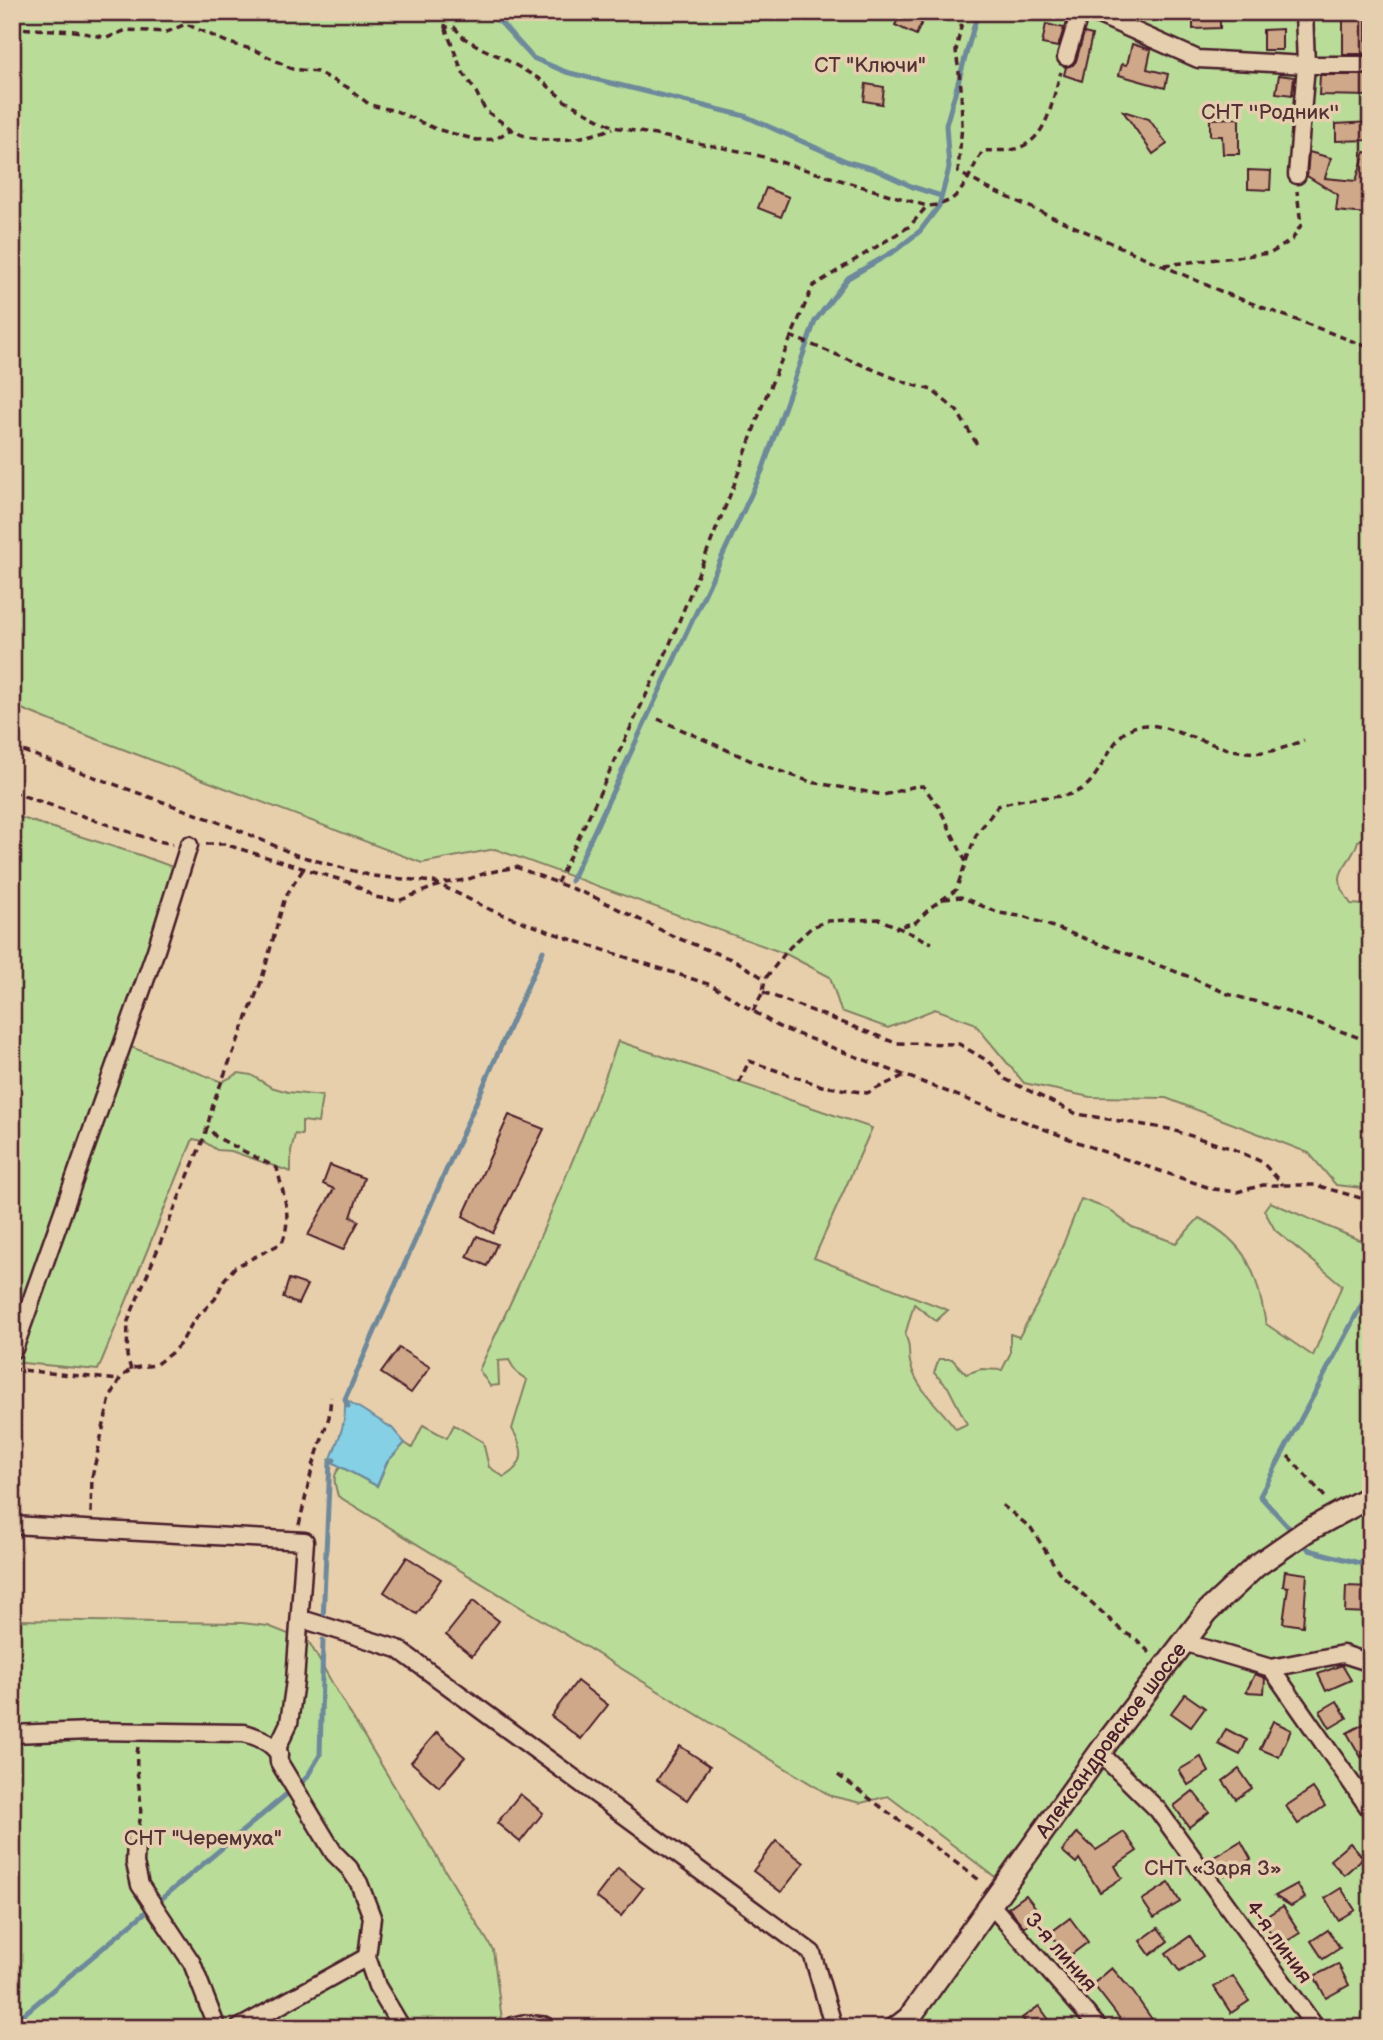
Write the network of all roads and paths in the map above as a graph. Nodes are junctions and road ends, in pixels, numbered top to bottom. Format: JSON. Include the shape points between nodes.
{"nodes":[{"id":1,"x":447,"y":12,"type":"edge"},
{"id":2,"x":964,"y":12,"type":"edge"},
{"id":3,"x":1080,"y":12,"type":"edge"},
{"id":4,"x":1092,"y":12,"type":"edge"},
{"id":5,"x":1304,"y":12,"type":"edge"},
{"id":6,"x":445,"y":27,"type":"junction"},
{"id":7,"x":12,"y":28,"type":"edge"},
{"id":8,"x":1066,"y":57,"type":"joint"},
{"id":9,"x":1306,"y":65,"type":"junction"},
{"id":10,"x":1371,"y":65,"type":"edge"},
{"id":11,"x":614,"y":127,"type":"junction"},
{"id":12,"x":512,"y":129,"type":"junction"},
{"id":13,"x":1297,"y":175,"type":"joint"},
{"id":14,"x":968,"y":179,"type":"junction"},
{"id":15,"x":927,"y":206,"type":"junction"},
{"id":16,"x":1162,"y":266,"type":"junction"},
{"id":17,"x":790,"y":336,"type":"junction"},
{"id":18,"x":1371,"y":348,"type":"edge"},
{"id":19,"x":978,"y":446,"type":"dead end"},
{"id":20,"x":658,"y":719,"type":"dead end"},
{"id":21,"x":1304,"y":740,"type":"dead end"},
{"id":22,"x":12,"y":747,"type":"edge"},
{"id":23,"x":12,"y":792,"type":"edge"},
{"id":24,"x":188,"y":845,"type":"junction"},
{"id":25,"x":966,"y":862,"type":"junction"},
{"id":26,"x":304,"y":868,"type":"junction"},
{"id":27,"x":557,"y":883,"type":"junction"},
{"id":28,"x":442,"y":885,"type":"junction"},
{"id":29,"x":943,"y":899,"type":"junction"},
{"id":30,"x":895,"y":928,"type":"junction"},
{"id":31,"x":932,"y":943,"type":"dead end"},
{"id":32,"x":765,"y":979,"type":"junction"},
{"id":33,"x":763,"y":992,"type":"junction"},
{"id":34,"x":753,"y":1011,"type":"junction"},
{"id":35,"x":1371,"y":1042,"type":"edge"},
{"id":36,"x":903,"y":1076,"type":"junction"},
{"id":37,"x":739,"y":1083,"type":"dead end"},
{"id":38,"x":208,"y":1126,"type":"junction"},
{"id":39,"x":1283,"y":1185,"type":"junction"},
{"id":40,"x":1371,"y":1201,"type":"edge"},
{"id":41,"x":14,"y":1349,"type":"dead end"},
{"id":42,"x":12,"y":1369,"type":"edge"},
{"id":43,"x":131,"y":1370,"type":"junction"},
{"id":44,"x":119,"y":1380,"type":"junction"},
{"id":45,"x":331,"y":1397,"type":"dead end"},
{"id":46,"x":1288,"y":1456,"type":"dead end"},
{"id":47,"x":1371,"y":1496,"type":"edge"},
{"id":48,"x":1002,"y":1505,"type":"dead end"},
{"id":49,"x":1339,"y":1513,"type":"junction"},
{"id":50,"x":12,"y":1525,"type":"edge"},
{"id":51,"x":87,"y":1528,"type":"junction"},
{"id":52,"x":295,"y":1541,"type":"junction"},
{"id":53,"x":308,"y":1621,"type":"dead end"},
{"id":54,"x":1183,"y":1642,"type":"junction"},
{"id":55,"x":1371,"y":1663,"type":"edge"},
{"id":56,"x":1165,"y":1665,"type":"junction"},
{"id":57,"x":1271,"y":1668,"type":"junction"},
{"id":58,"x":142,"y":1731,"type":"junction"},
{"id":59,"x":12,"y":1734,"type":"edge"},
{"id":60,"x":1100,"y":1753,"type":"junction"},
{"id":61,"x":279,"y":1754,"type":"junction"},
{"id":62,"x":838,"y":1775,"type":"dead end"},
{"id":63,"x":1371,"y":1811,"type":"edge"},
{"id":64,"x":136,"y":1841,"type":"joint"},
{"id":65,"x":995,"y":1899,"type":"junction"},
{"id":66,"x":367,"y":1957,"type":"junction"},
{"id":67,"x":905,"y":2025,"type":"edge"},
{"id":68,"x":217,"y":2028,"type":"edge"},
{"id":69,"x":239,"y":2028,"type":"edge"},
{"id":70,"x":402,"y":2028,"type":"edge"},
{"id":71,"x":515,"y":2028,"type":"edge"},
{"id":72,"x":544,"y":2028,"type":"edge"},
{"id":73,"x":834,"y":2028,"type":"edge"},
{"id":74,"x":1099,"y":2028,"type":"edge"},
{"id":75,"x":1315,"y":2028,"type":"edge"}],
"edges":[{"from":1,"to":6,"type":"path"},
{"from":2,"to":14,"type":"path","via":[[956,51],[962,124],[958,172]]},
{"from":3,"to":8,"type":"street"},
{"from":4,"to":9,"type":"street","via":[[1198,59]]},
{"from":5,"to":9,"type":"street"},
{"from":6,"to":11,"type":"path","via":[[454,27],[483,50],[541,80],[565,101]]},
{"from":6,"to":12,"type":"path","via":[[462,71],[485,110]]},
{"from":7,"to":12,"type":"path","via":[[75,31],[107,38],[126,30],[167,32],[186,24],[292,69],[317,72],[370,105],[436,129],[477,140],[496,139]]},
{"from":8,"to":14,"type":"path","via":[[1050,114],[1036,136],[1011,150],[983,151]]},
{"from":9,"to":10,"type":"street"},
{"from":9,"to":13,"type":"street"},
{"from":11,"to":12,"type":"path","via":[[574,140],[531,137]]},
{"from":11,"to":15,"type":"path","via":[[750,153]]},
{"from":13,"to":16,"type":"path","via":[[1301,225],[1292,240],[1271,253]]},
{"from":14,"to":15,"type":"path","via":[[956,199]]},
{"from":14,"to":16,"type":"path"},
{"from":15,"to":17,"type":"path","via":[[910,226],[813,286]]},
{"from":16,"to":18,"type":"path"},
{"from":17,"to":19,"type":"path","via":[[932,390],[957,411]]},
{"from":17,"to":27,"type":"path","via":[[667,651]]},
{"from":20,"to":25,"type":"path","via":[[811,782],[884,795],[923,786],[939,807]]},
{"from":21,"to":25,"type":"path","via":[[1281,750],[1252,754],[1157,726],[1136,726],[1124,732],[1086,786],[1065,797],[998,806],[976,835]]},
{"from":22,"to":28,"type":"path","via":[[296,855],[372,877]]},
{"from":23,"to":24,"type":"path","via":[[153,840]]},
{"from":24,"to":26,"type":"path","via":[[224,844]]},
{"from":24,"to":41,"type":"street","via":[[156,950]]},
{"from":25,"to":29,"type":"path","via":[[956,890]]},
{"from":26,"to":28,"type":"path","via":[[351,883],[375,897],[398,901]]},
{"from":26,"to":38,"type":"path","via":[[285,897],[261,982]]},
{"from":27,"to":28,"type":"path","via":[[516,867]]},
{"from":27,"to":32,"type":"path","via":[[736,961]]},
{"from":28,"to":34,"type":"path","via":[[491,910],[702,982]]},
{"from":29,"to":30,"type":"path","via":[[916,922]]},
{"from":29,"to":35,"type":"path","via":[[961,897],[999,913],[1026,917],[1228,994]]},
{"from":30,"to":31,"type":"path"},
{"from":30,"to":32,"type":"path","via":[[879,919],[812,927]]},
{"from":32,"to":33,"type":"path"},
{"from":33,"to":34,"type":"path"},
{"from":33,"to":39,"type":"path","via":[[896,1043],[959,1044],[992,1063],[1005,1079],[1077,1114],[1169,1129],[1233,1149],[1262,1162]]},
{"from":34,"to":36,"type":"path","via":[[779,1027]]},
{"from":36,"to":37,"type":"path","via":[[867,1093],[822,1086],[749,1061]]},
{"from":36,"to":39,"type":"path","via":[[1213,1189],[1237,1192]]},
{"from":38,"to":43,"type":"path","via":[[128,1321]]},
{"from":38,"to":43,"type":"path","via":[[216,1137],[277,1168],[289,1222],[282,1243],[235,1267],[171,1353],[155,1365]]},
{"from":39,"to":40,"type":"path","via":[[1315,1185]]},
{"from":42,"to":44,"type":"path"},
{"from":43,"to":44,"type":"path"},
{"from":44,"to":51,"type":"path","via":[[110,1398],[92,1476],[93,1505]]},
{"from":45,"to":52,"type":"path"},
{"from":46,"to":49,"type":"path"},
{"from":47,"to":49,"type":"street","name":"Александровское шоссе"},
{"from":48,"to":56,"type":"path","via":[[1031,1528],[1068,1581]]},
{"from":49,"to":54,"type":"street","name":"Александровское шоссе","via":[[1255,1567]]},
{"from":50,"to":51,"type":"street"},
{"from":51,"to":52,"type":"street"},
{"from":52,"to":61,"type":"street","via":[[305,1541],[301,1616],[289,1723]]},
{"from":53,"to":73,"type":"street","via":[[398,1649],[812,1953]]},
{"from":54,"to":56,"type":"street","name":"Александровское шоссе"},
{"from":54,"to":57,"type":"street"},
{"from":55,"to":57,"type":"street","via":[[1343,1654]]},
{"from":56,"to":60,"type":"street","name":"Александровское шоссе"},
{"from":57,"to":63,"type":"street"},
{"from":58,"to":59,"type":"street"},
{"from":58,"to":61,"type":"street","via":[[244,1733],[274,1746]]},
{"from":58,"to":64,"type":"path","via":[[136,1770],[143,1810]]},
{"from":60,"to":65,"type":"street","name":"Александровское шоссе"},
{"from":60,"to":75,"type":"street","name":"4-я линия","via":[[1158,1810]]},
{"from":61,"to":66,"type":"street","via":[[299,1797],[359,1883],[372,1917]]},
{"from":62,"to":65,"type":"path"},
{"from":64,"to":68,"type":"street","via":[[140,1885],[192,1963]]},
{"from":65,"to":67,"type":"street","name":"Александровское шоссе"},
{"from":65,"to":74,"type":"street","name":"3-я линия"},
{"from":66,"to":69,"type":"street"},
{"from":66,"to":70,"type":"street","via":[[377,1986]]},
{"from":71,"to":72,"type":"street"}]}
